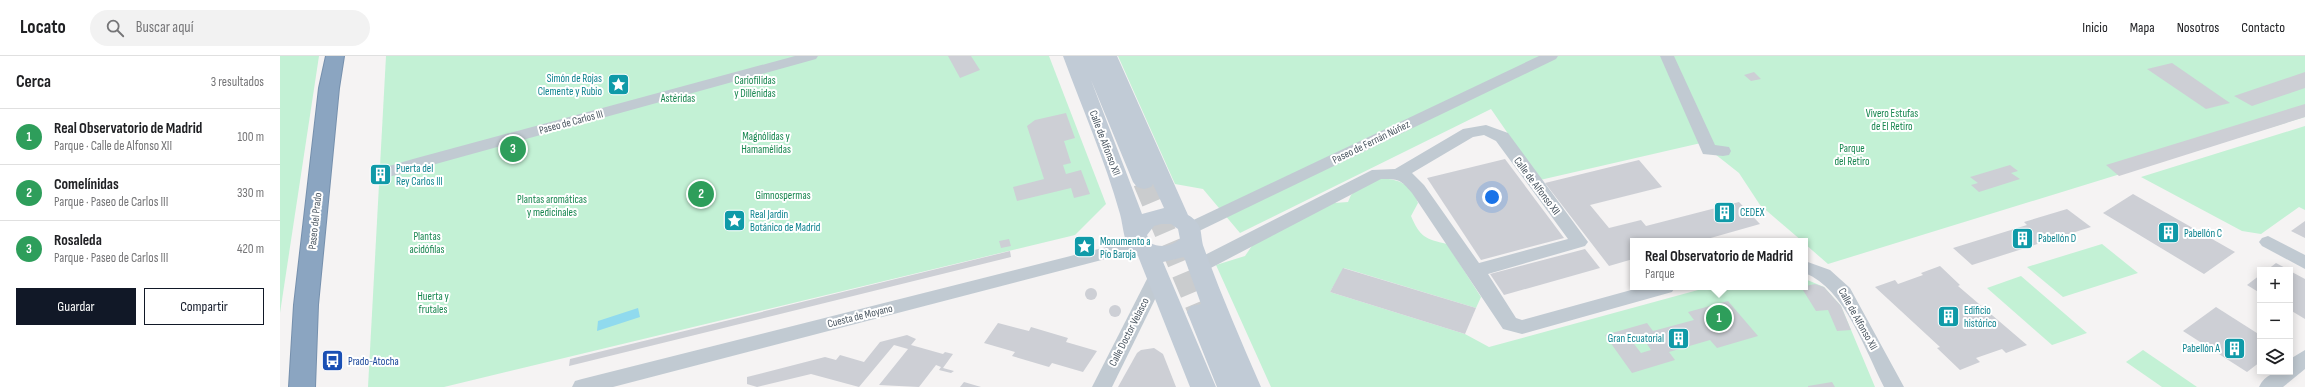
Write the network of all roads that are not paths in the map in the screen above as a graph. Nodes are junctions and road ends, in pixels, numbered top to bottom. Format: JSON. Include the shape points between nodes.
{"nodes":[{"id":1,"x":335,"y":56,"type":"edge"},
{"id":2,"x":811,"y":56,"type":"edge"},
{"id":3,"x":1072,"y":56,"type":"edge"},
{"id":4,"x":1090,"y":56,"type":"edge"},
{"id":5,"x":1108,"y":56,"type":"edge"},
{"id":6,"x":1551,"y":56,"type":"edge"},
{"id":7,"x":1666,"y":56,"type":"edge"},
{"id":8,"x":1723,"y":151,"type":"dead end"},
{"id":9,"x":386,"y":173,"type":"dead end"},
{"id":10,"x":1398,"y":174,"type":"junction"},
{"id":11,"x":1144,"y":182,"type":"tunnel mouth"},
{"id":12,"x":1186,"y":229,"type":"junction"},
{"id":13,"x":2268,"y":242,"type":"dead end"},
{"id":14,"x":1141,"y":243,"type":"junction"},
{"id":15,"x":2305,"y":263,"type":"edge"},
{"id":16,"x":1199,"y":266,"type":"junction"},
{"id":17,"x":1808,"y":268,"type":"edge"},
{"id":18,"x":1157,"y":277,"type":"junction"},
{"id":19,"x":1479,"y":277,"type":"junction"},
{"id":20,"x":1655,"y":290,"type":"edge"},
{"id":21,"x":1199,"y":312,"type":"tunnel mouth"},
{"id":22,"x":2305,"y":358,"type":"edge"},
{"id":23,"x":2293,"y":368,"type":"edge"},
{"id":24,"x":2283,"y":375,"type":"edge"},
{"id":25,"x":302,"y":387,"type":"edge"},
{"id":26,"x":582,"y":387,"type":"edge"},
{"id":27,"x":1102,"y":387,"type":"edge"},
{"id":28,"x":1203,"y":387,"type":"edge"},
{"id":29,"x":1230,"y":387,"type":"edge"},
{"id":30,"x":1248,"y":387,"type":"edge"},
{"id":31,"x":1894,"y":387,"type":"edge"},
{"id":32,"x":2269,"y":387,"type":"edge"}],
"edges":[{"from":1,"to":25,"type":"highway","name":"Paseo del Prado","via":[[306,305]]},
{"from":2,"to":9,"type":"street","name":"Paseo de Carlos III"},
{"from":3,"to":14,"type":"main road","name":"Calle de Alfonso XII"},
{"from":4,"to":11,"type":"main road","name":"Calle de Alfonso XII"},
{"from":5,"to":12,"type":"main road"},
{"from":6,"to":12,"type":"street","name":"Paseo de Fernán Núñez"},
{"from":7,"to":8,"type":"street","via":[[1709,150]]},
{"from":10,"to":16,"type":"street","via":[[1378,174]]},
{"from":10,"to":19,"type":"street","via":[[1408,177],[1418,189]]},
{"from":10,"to":19,"type":"street","name":"Calle de Alfonso XII","via":[[1469,133],[1486,130],[1502,138],[1579,242],[1484,268]]},
{"from":12,"to":14,"type":"main road","via":[[1183,248],[1173,253],[1158,255]]},
{"from":12,"to":14,"type":"main road","via":[[1167,215],[1155,217],[1145,222]]},
{"from":12,"to":16,"type":"main road"},
{"from":13,"to":15,"type":"street"},
{"from":14,"to":18,"type":"main road","name":"Calle de Alfonso XII"},
{"from":14,"to":26,"type":"street","name":"Cuesta de Moyano"},
{"from":16,"to":30,"type":"main road"},
{"from":17,"to":31,"type":"street","name":"Calle de Alfonso XII","via":[[1839,284]]},
{"from":18,"to":27,"type":"street","name":"Calle Doctor Velasco"},
{"from":18,"to":28,"type":"main road","name":"Calle de Alfonso XII"},
{"from":19,"to":20,"type":"street","via":[[1510,324],[1522,328]]},
{"from":21,"to":29,"type":"main road"},
{"from":22,"to":23,"type":"street"},
{"from":24,"to":32,"type":"street"}]}
